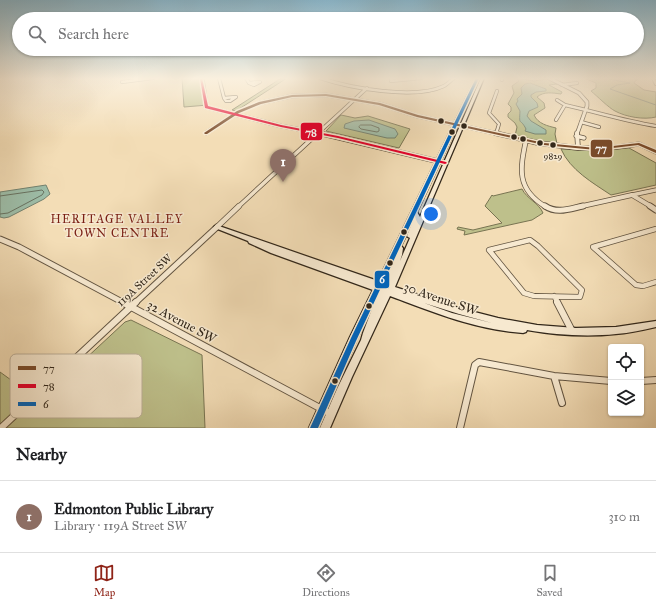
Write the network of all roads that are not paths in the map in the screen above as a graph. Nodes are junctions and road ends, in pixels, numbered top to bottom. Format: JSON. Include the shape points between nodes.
{"nodes":[{"id":1,"x":204,"y":98,"type":"edge"},
{"id":2,"x":285,"y":98,"type":"edge"},
{"id":3,"x":354,"y":98,"type":"joint"},
{"id":4,"x":470,"y":98,"type":"edge"},
{"id":5,"x":472,"y":98,"type":"edge"},
{"id":6,"x":494,"y":98,"type":"edge"},
{"id":7,"x":585,"y":98,"type":"edge"},
{"id":8,"x":558,"y":100,"type":"dead end"},
{"id":9,"x":565,"y":105,"type":"junction"},
{"id":10,"x":586,"y":110,"type":"junction"},
{"id":11,"x":236,"y":113,"type":"junction"},
{"id":12,"x":556,"y":120,"type":"dead end"},
{"id":13,"x":496,"y":121,"type":"junction"},
{"id":14,"x":488,"y":122,"type":"dead end"},
{"id":15,"x":581,"y":122,"type":"junction"},
{"id":16,"x":458,"y":125,"type":"junction"},
{"id":17,"x":656,"y":126,"type":"edge"},
{"id":18,"x":599,"y":127,"type":"dead end"},
{"id":19,"x":206,"y":133,"type":"dead end"},
{"id":20,"x":318,"y":133,"type":"junction"},
{"id":21,"x":496,"y":134,"type":"junction"},
{"id":22,"x":576,"y":136,"type":"junction"},
{"id":23,"x":584,"y":138,"type":"dead end"},
{"id":24,"x":526,"y":140,"type":"junction"},
{"id":25,"x":445,"y":146,"type":"junction"},
{"id":26,"x":578,"y":148,"type":"junction"},
{"id":27,"x":656,"y":152,"type":"edge"},
{"id":28,"x":438,"y":161,"type":"junction"},
{"id":29,"x":445,"y":163,"type":"junction"},
{"id":30,"x":429,"y":182,"type":"junction"},
{"id":31,"x":656,"y":190,"type":"edge"},
{"id":32,"x":632,"y":194,"type":"junction"},
{"id":33,"x":656,"y":210,"type":"edge"},
{"id":34,"x":415,"y":212,"type":"junction"},
{"id":35,"x":423,"y":215,"type":"junction"},
{"id":36,"x":217,"y":227,"type":"junction"},
{"id":37,"x":656,"y":229,"type":"edge"},
{"id":38,"x":0,"y":239,"type":"edge"},
{"id":39,"x":405,"y":256,"type":"junction"},
{"id":40,"x":656,"y":282,"type":"edge"},
{"id":41,"x":384,"y":289,"type":"junction"},
{"id":42,"x":554,"y":296,"type":"junction"},
{"id":43,"x":131,"y":307,"type":"junction"},
{"id":44,"x":656,"y":324,"type":"edge"},
{"id":45,"x":572,"y":331,"type":"junction"},
{"id":46,"x":81,"y":354,"type":"edge"},
{"id":47,"x":554,"y":376,"type":"junction"},
{"id":48,"x":656,"y":380,"type":"edge"},
{"id":49,"x":608,"y":381,"type":"edge"},
{"id":50,"x":644,"y":381,"type":"edge"},
{"id":51,"x":562,"y":403,"type":"dead end"},
{"id":52,"x":322,"y":410,"type":"junction"},
{"id":53,"x":331,"y":414,"type":"junction"},
{"id":54,"x":13,"y":418,"type":"edge"},
{"id":55,"x":2,"y":428,"type":"edge"},
{"id":56,"x":314,"y":428,"type":"edge"},
{"id":57,"x":325,"y":428,"type":"edge"},
{"id":58,"x":460,"y":428,"type":"edge"}],
"edges":[{"from":1,"to":11,"type":"street","via":[[205,106]]},
{"from":2,"to":11,"type":"street","via":[[264,102]]},
{"from":3,"to":16,"type":"street"},
{"from":3,"to":20,"type":"street","name":"119A Street SW"},
{"from":4,"to":16,"type":"main road"},
{"from":5,"to":16,"type":"main road"},
{"from":6,"to":13,"type":"street","via":[[489,111]]},
{"from":7,"to":10,"type":"street","via":[[588,103]]},
{"from":8,"to":9,"type":"street"},
{"from":9,"to":10,"type":"street"},
{"from":9,"to":12,"type":"street"},
{"from":10,"to":15,"type":"street"},
{"from":10,"to":17,"type":"street","via":[[629,122]]},
{"from":11,"to":19,"type":"street"},
{"from":11,"to":20,"type":"street"},
{"from":13,"to":14,"type":"street"},
{"from":13,"to":21,"type":"street","via":[[499,125]]},
{"from":15,"to":18,"type":"street"},
{"from":15,"to":22,"type":"street"},
{"from":16,"to":21,"type":"street"},
{"from":16,"to":25,"type":"main road"},
{"from":16,"to":29,"type":"main road"},
{"from":20,"to":28,"type":"street"},
{"from":20,"to":36,"type":"street","name":"119A Street SW"},
{"from":21,"to":24,"type":"street"},
{"from":22,"to":23,"type":"street"},
{"from":22,"to":26,"type":"street"},
{"from":24,"to":26,"type":"street"},
{"from":24,"to":32,"type":"street","via":[[522,179],[534,197],[550,210],[562,211]]},
{"from":25,"to":28,"type":"main road"},
{"from":25,"to":29,"type":"main road"},
{"from":26,"to":27,"type":"street","via":[[610,148],[639,144]]},
{"from":28,"to":29,"type":"street"},
{"from":28,"to":30,"type":"main road"},
{"from":29,"to":35,"type":"main road"},
{"from":30,"to":34,"type":"main road"},
{"from":30,"to":35,"type":"main road","via":[[421,211]]},
{"from":31,"to":32,"type":"street"},
{"from":32,"to":33,"type":"street"},
{"from":34,"to":39,"type":"main road","via":[[417,216]]},
{"from":34,"to":41,"type":"main road"},
{"from":35,"to":39,"type":"main road"},
{"from":36,"to":41,"type":"main road","name":"30 Avenue SW","via":[[273,251]]},
{"from":36,"to":43,"type":"street","name":"119A Street SW"},
{"from":37,"to":40,"type":"street","via":[[596,245],[593,248],[636,285],[643,286]]},
{"from":38,"to":43,"type":"street","name":"32 Avenue SW"},
{"from":39,"to":41,"type":"main road"},
{"from":41,"to":45,"type":"main road","name":"30 Avenue SW","via":[[424,307],[480,324],[511,330]]},
{"from":41,"to":52,"type":"main road","via":[[353,340]]},
{"from":41,"to":53,"type":"main road","via":[[364,345]]},
{"from":42,"to":42,"type":"street","via":[[534,296],[524,292],[489,250],[530,240],[578,286],[582,293],[580,297]]},
{"from":42,"to":45,"type":"street"},
{"from":43,"to":46,"type":"street","name":"119A Street SW"},
{"from":43,"to":52,"type":"street","name":"32 Avenue SW"},
{"from":44,"to":45,"type":"main road","name":"30 Avenue SW","via":[[617,331]]},
{"from":47,"to":49,"type":"street"},
{"from":47,"to":51,"type":"street"},
{"from":47,"to":58,"type":"street","via":[[479,362],[475,365]]},
{"from":48,"to":50,"type":"street"},
{"from":52,"to":53,"type":"street","name":"32 Avenue SW"},
{"from":52,"to":56,"type":"main road"},
{"from":53,"to":57,"type":"main road"},
{"from":54,"to":55,"type":"street","name":"119A Street SW"}]}
